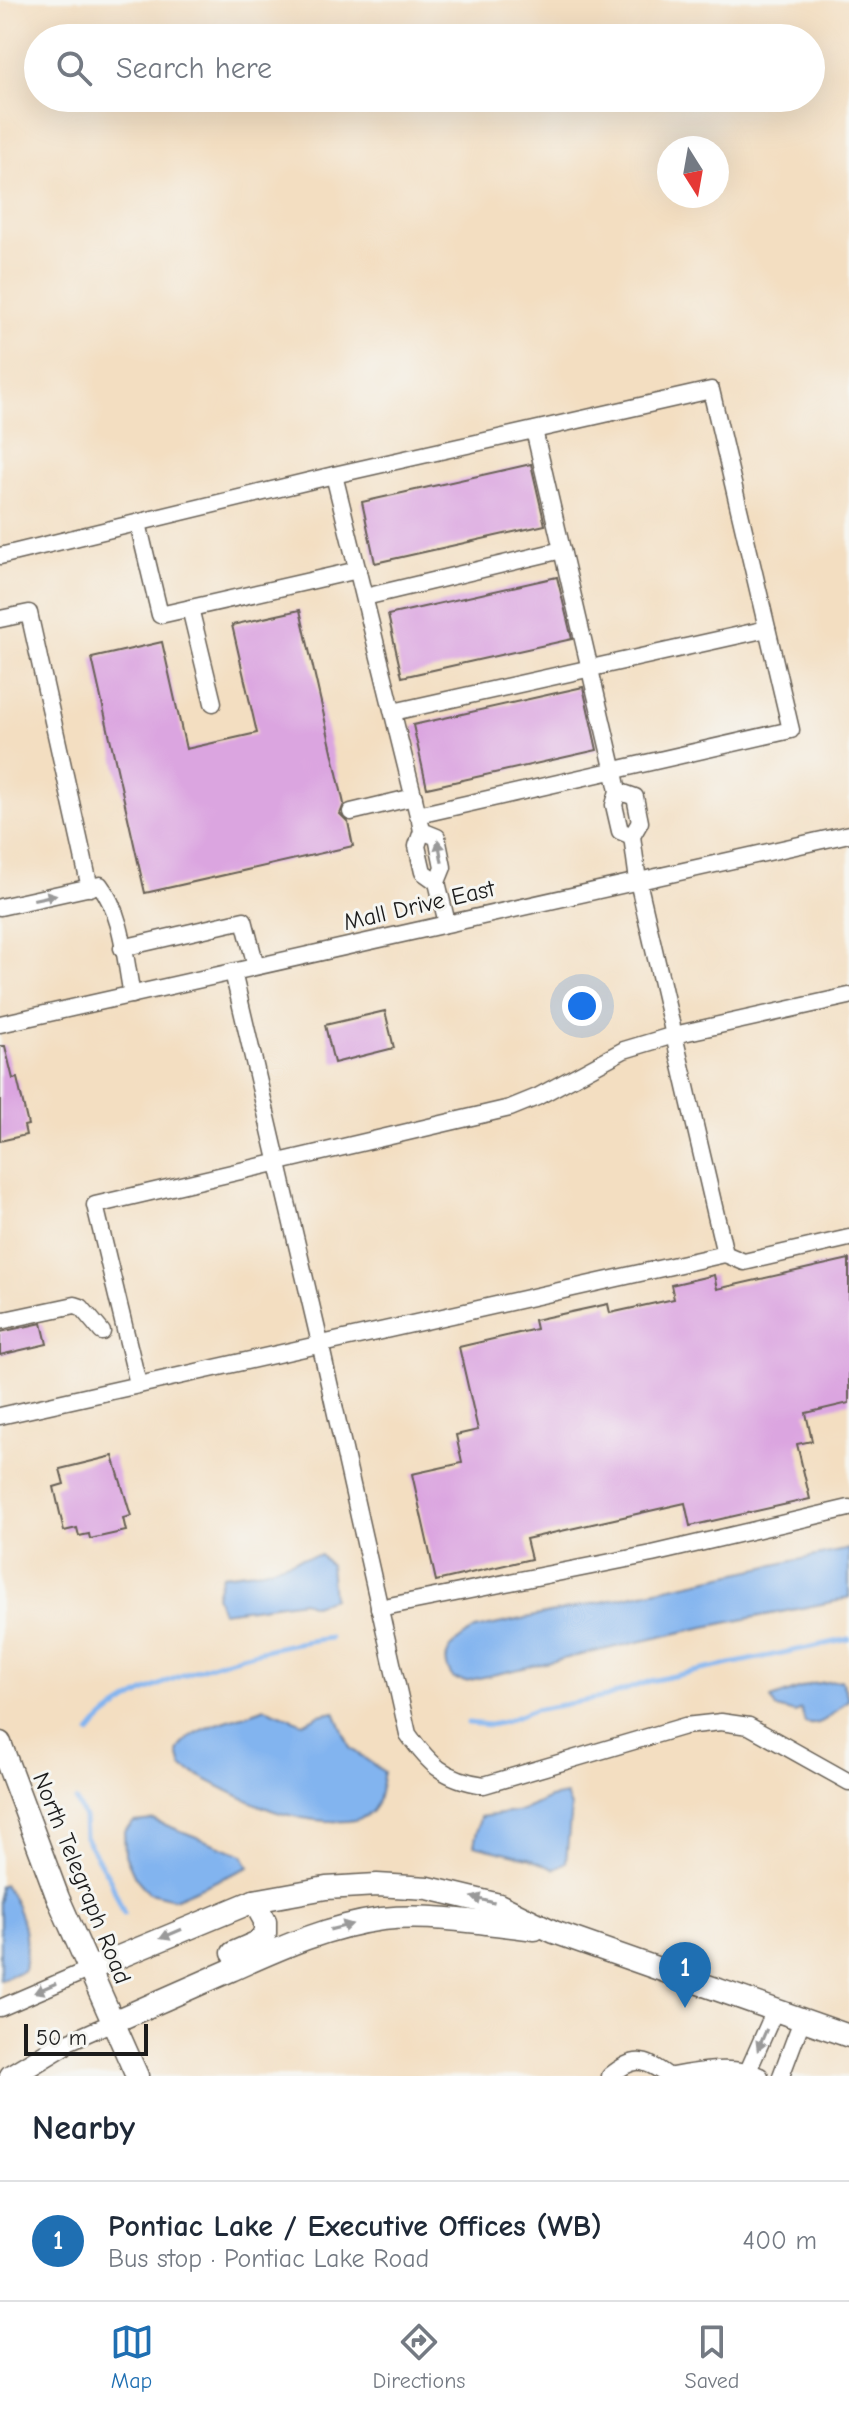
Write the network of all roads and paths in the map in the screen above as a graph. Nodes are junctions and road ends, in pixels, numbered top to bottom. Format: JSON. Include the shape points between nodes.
{"nodes":[{"id":1,"x":534,"y":430,"type":"junction"},
{"id":2,"x":334,"y":475,"type":"junction"},
{"id":3,"x":138,"y":523,"type":"junction"},
{"id":4,"x":562,"y":550,"type":"junction"},
{"id":5,"x":0,"y":556,"type":"edge"},
{"id":6,"x":358,"y":570,"type":"junction"},
{"id":7,"x":365,"y":597,"type":"junction"},
{"id":8,"x":190,"y":608,"type":"junction"},
{"id":9,"x":0,"y":619,"type":"edge"},
{"id":10,"x":767,"y":629,"type":"junction"},
{"id":11,"x":589,"y":667,"type":"junction"},
{"id":12,"x":213,"y":703,"type":"dead end"},
{"id":13,"x":393,"y":712,"type":"junction"},
{"id":14,"x":614,"y":772,"type":"junction"},
{"id":15,"x":414,"y":797,"type":"junction"},
{"id":16,"x":351,"y":812,"type":"dead end"},
{"id":17,"x":420,"y":823,"type":"junction"},
{"id":18,"x":849,"y":834,"type":"edge"},
{"id":19,"x":638,"y":881,"type":"junction"},
{"id":20,"x":90,"y":888,"type":"junction"},
{"id":21,"x":0,"y":907,"type":"edge"},
{"id":22,"x":447,"y":923,"type":"junction"},
{"id":23,"x":122,"y":948,"type":"junction"},
{"id":24,"x":256,"y":966,"type":"junction"},
{"id":25,"x":233,"y":972,"type":"junction"},
{"id":26,"x":132,"y":995,"type":"junction"},
{"id":27,"x":849,"y":996,"type":"edge"},
{"id":28,"x":0,"y":1024,"type":"edge"},
{"id":29,"x":674,"y":1035,"type":"junction"},
{"id":30,"x":277,"y":1161,"type":"junction"},
{"id":31,"x":849,"y":1238,"type":"edge"},
{"id":32,"x":725,"y":1254,"type":"junction"},
{"id":33,"x":0,"y":1321,"type":"edge"},
{"id":34,"x":102,"y":1332,"type":"dead end"},
{"id":35,"x":320,"y":1343,"type":"junction"},
{"id":36,"x":138,"y":1384,"type":"junction"},
{"id":37,"x":0,"y":1416,"type":"edge"},
{"id":38,"x":849,"y":1508,"type":"edge"},
{"id":39,"x":379,"y":1608,"type":"junction"},
{"id":40,"x":0,"y":1743,"type":"edge"},
{"id":41,"x":849,"y":1782,"type":"edge"},
{"id":42,"x":254,"y":1901,"type":"junction"},
{"id":43,"x":554,"y":1932,"type":"junction"},
{"id":44,"x":90,"y":1969,"type":"junction"},
{"id":45,"x":163,"y":2000,"type":"junction"},
{"id":46,"x":0,"y":2008,"type":"edge"},
{"id":47,"x":775,"y":2010,"type":"junction"},
{"id":48,"x":802,"y":2020,"type":"junction"},
{"id":49,"x":113,"y":2022,"type":"junction"},
{"id":50,"x":849,"y":2036,"type":"edge"},
{"id":51,"x":62,"y":2045,"type":"junction"},
{"id":52,"x":0,"y":2071,"type":"edge"},
{"id":53,"x":754,"y":2074,"type":"edge"},
{"id":54,"x":11,"y":2076,"type":"edge"},
{"id":55,"x":137,"y":2076,"type":"edge"},
{"id":56,"x":610,"y":2076,"type":"edge"},
{"id":57,"x":670,"y":2076,"type":"edge"},
{"id":58,"x":781,"y":2076,"type":"edge"}],
"edges":[{"from":1,"to":2,"type":"street"},
{"from":1,"to":4,"type":"street"},
{"from":1,"to":10,"type":"street","via":[[711,390]]},
{"from":2,"to":3,"type":"street"},
{"from":2,"to":6,"type":"street"},
{"from":3,"to":5,"type":"street"},
{"from":3,"to":8,"type":"street","via":[[160,615]]},
{"from":4,"to":7,"type":"street"},
{"from":4,"to":11,"type":"street"},
{"from":6,"to":7,"type":"street"},
{"from":6,"to":8,"type":"street"},
{"from":7,"to":13,"type":"street"},
{"from":8,"to":12,"type":"street"},
{"from":9,"to":20,"type":"street","via":[[29,613]]},
{"from":10,"to":11,"type":"street"},
{"from":10,"to":14,"type":"street","via":[[791,730]]},
{"from":11,"to":13,"type":"street"},
{"from":11,"to":14,"type":"street"},
{"from":13,"to":15,"type":"street"},
{"from":14,"to":17,"type":"street"},
{"from":14,"to":19,"type":"street","via":[[618,791],[635,797],[640,822],[632,836]]},
{"from":15,"to":16,"type":"street"},
{"from":15,"to":17,"type":"street"},
{"from":17,"to":22,"type":"street","via":[[417,846],[423,872],[437,882]]},
{"from":18,"to":19,"type":"street","name":"Mall Drive East"},
{"from":19,"to":22,"type":"street","name":"Mall Drive East"},
{"from":19,"to":29,"type":"street"},
{"from":21,"to":20,"type":"street","one_way":true},
{"from":20,"to":23,"type":"street","via":[[100,885],[109,897]]},
{"from":22,"to":24,"type":"street","name":"Mall Drive East"},
{"from":23,"to":24,"type":"street","via":[[244,920]]},
{"from":23,"to":26,"type":"street"},
{"from":24,"to":25,"type":"street","name":"Mall Drive East"},
{"from":25,"to":26,"type":"street","name":"Mall Drive East"},
{"from":25,"to":30,"type":"street"},
{"from":26,"to":28,"type":"street","name":"Mall Drive East"},
{"from":27,"to":29,"type":"street"},
{"from":29,"to":30,"type":"street","via":[[624,1050],[510,1108]]},
{"from":29,"to":32,"type":"street"},
{"from":30,"to":35,"type":"street"},
{"from":30,"to":36,"type":"street","via":[[95,1205]]},
{"from":31,"to":32,"type":"street","via":[[744,1262]]},
{"from":32,"to":35,"type":"street"},
{"from":33,"to":34,"type":"street","via":[[75,1305]]},
{"from":35,"to":36,"type":"street"},
{"from":35,"to":39,"type":"street"},
{"from":36,"to":37,"type":"street"},
{"from":38,"to":39,"type":"street"},
{"from":39,"to":41,"type":"street","via":[[408,1734],[429,1764],[465,1782],[484,1785],[685,1726],[721,1722],[749,1726]]},
{"from":40,"to":44,"type":"main road","name":"North Telegraph Road"},
{"from":43,"to":42,"type":"main road","one_way":true,"via":[[499,1905],[428,1888],[342,1886]]},
{"from":42,"to":44,"type":"main road","one_way":true},
{"from":42,"to":45,"type":"main road","via":[[266,1926],[262,1938],[204,1966]]},
{"from":45,"to":43,"type":"main road","one_way":true,"via":[[290,1944],[367,1921],[455,1919]]},
{"from":43,"to":47,"type":"main road"},
{"from":44,"to":46,"type":"street","one_way":true},
{"from":44,"to":49,"type":"main road","name":"North Telegraph Road"},
{"from":45,"to":49,"type":"main road"},
{"from":47,"to":48,"type":"main road"},
{"from":47,"to":53,"type":"street","one_way":true},
{"from":48,"to":50,"type":"main road"},
{"from":48,"to":58,"type":"street"},
{"from":49,"to":51,"type":"street"},
{"from":49,"to":55,"type":"main road","name":"North Telegraph Road"},
{"from":51,"to":52,"type":"street"},
{"from":51,"to":54,"type":"main road"},
{"from":53,"to":57,"type":"street","via":[[701,2071]]},
{"from":56,"to":57,"type":"street","via":[[643,2060]]}]}
